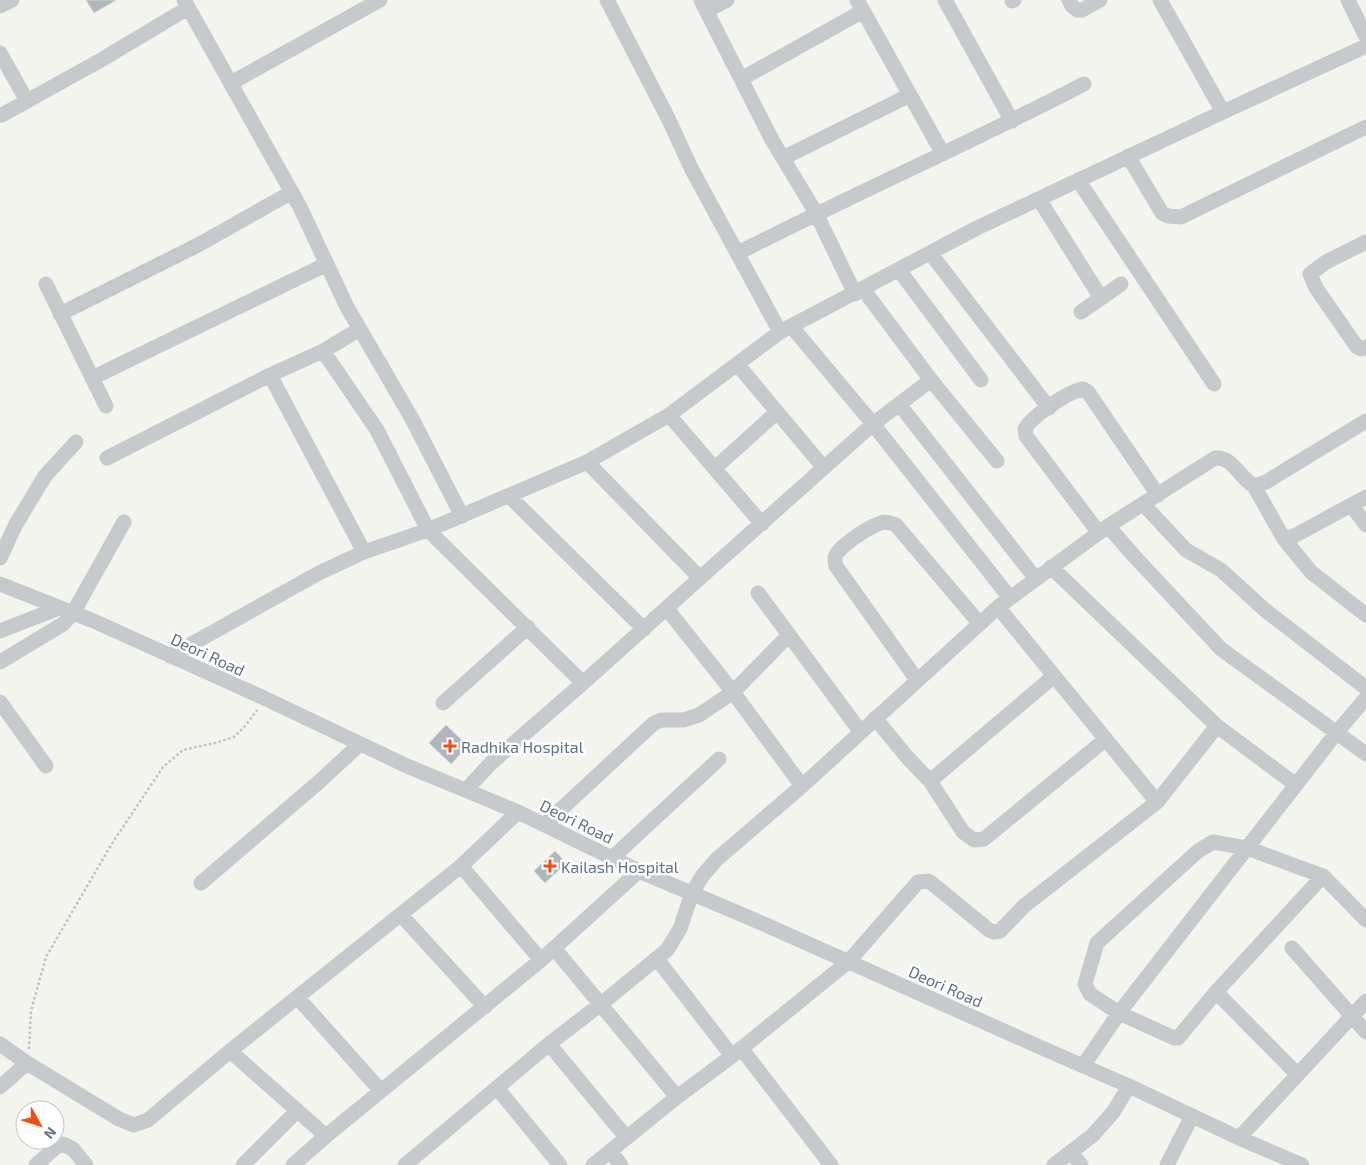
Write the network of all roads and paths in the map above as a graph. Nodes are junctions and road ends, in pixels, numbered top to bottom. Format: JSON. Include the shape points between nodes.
{"nodes":[{"id":1,"x":12,"y":0,"type":"edge"},
{"id":2,"x":380,"y":0,"type":"edge"},
{"id":3,"x":607,"y":0,"type":"edge"},
{"id":4,"x":727,"y":0,"type":"edge"},
{"id":5,"x":945,"y":0,"type":"edge"},
{"id":6,"x":1069,"y":0,"type":"edge"},
{"id":7,"x":1100,"y":0,"type":"edge"},
{"id":8,"x":1160,"y":0,"type":"edge"},
{"id":9,"x":1348,"y":0,"type":"edge"},
{"id":10,"x":186,"y":4,"type":"edge"},
{"id":11,"x":703,"y":5,"type":"edge"},
{"id":12,"x":0,"y":6,"type":"edge"},
{"id":13,"x":860,"y":6,"type":"edge"},
{"id":14,"x":1366,"y":37,"type":"edge"},
{"id":15,"x":1366,"y":46,"type":"edge"},
{"id":16,"x":0,"y":53,"type":"edge"},
{"id":17,"x":741,"y":79,"type":"junction"},
{"id":18,"x":231,"y":83,"type":"junction"},
{"id":19,"x":1084,"y":84,"type":"dead end"},
{"id":20,"x":910,"y":95,"type":"junction"},
{"id":21,"x":27,"y":101,"type":"junction"},
{"id":22,"x":1223,"y":112,"type":"junction"},
{"id":23,"x":2,"y":115,"type":"dead end"},
{"id":24,"x":1012,"y":121,"type":"junction"},
{"id":25,"x":1366,"y":127,"type":"edge"},
{"id":26,"x":943,"y":154,"type":"junction"},
{"id":27,"x":1128,"y":156,"type":"junction"},
{"id":28,"x":783,"y":158,"type":"junction"},
{"id":29,"x":1078,"y":180,"type":"junction"},
{"id":30,"x":292,"y":192,"type":"junction"},
{"id":31,"x":1039,"y":199,"type":"junction"},
{"id":32,"x":816,"y":213,"type":"junction"},
{"id":33,"x":1366,"y":242,"type":"edge"},
{"id":34,"x":738,"y":253,"type":"junction"},
{"id":35,"x":931,"y":254,"type":"junction"},
{"id":36,"x":327,"y":264,"type":"junction"},
{"id":37,"x":899,"y":270,"type":"junction"},
{"id":38,"x":46,"y":284,"type":"dead end"},
{"id":39,"x":1121,"y":284,"type":"dead end"},
{"id":40,"x":859,"y":291,"type":"junction"},
{"id":41,"x":1101,"y":298,"type":"junction"},
{"id":42,"x":1081,"y":312,"type":"dead end"},
{"id":43,"x":60,"y":314,"type":"junction"},
{"id":44,"x":360,"y":329,"type":"junction"},
{"id":45,"x":786,"y":330,"type":"junction"},
{"id":46,"x":1366,"y":347,"type":"edge"},
{"id":47,"x":323,"y":351,"type":"junction"},
{"id":48,"x":738,"y":364,"type":"junction"},
{"id":49,"x":270,"y":375,"type":"junction"},
{"id":50,"x":92,"y":378,"type":"junction"},
{"id":51,"x":931,"y":380,"type":"junction"},
{"id":52,"x":981,"y":380,"type":"dead end"},
{"id":53,"x":1214,"y":384,"type":"dead end"},
{"id":54,"x":898,"y":404,"type":"junction"},
{"id":55,"x":106,"y":406,"type":"dead end"},
{"id":56,"x":1049,"y":408,"type":"junction"},
{"id":57,"x":778,"y":412,"type":"junction"},
{"id":58,"x":669,"y":415,"type":"junction"},
{"id":59,"x":1366,"y":421,"type":"edge"},
{"id":60,"x":873,"y":424,"type":"junction"},
{"id":61,"x":76,"y":442,"type":"dead end"},
{"id":62,"x":107,"y":458,"type":"dead end"},
{"id":63,"x":997,"y":461,"type":"dead end"},
{"id":64,"x":588,"y":462,"type":"junction"},
{"id":65,"x":715,"y":468,"type":"junction"},
{"id":66,"x":824,"y":468,"type":"junction"},
{"id":67,"x":1254,"y":486,"type":"junction"},
{"id":68,"x":1158,"y":495,"type":"junction"},
{"id":69,"x":509,"y":496,"type":"junction"},
{"id":70,"x":1366,"y":497,"type":"edge"},
{"id":71,"x":1143,"y":504,"type":"junction"},
{"id":72,"x":1352,"y":506,"type":"junction"},
{"id":73,"x":462,"y":516,"type":"junction"},
{"id":74,"x":124,"y":522,"type":"dead end"},
{"id":75,"x":762,"y":524,"type":"junction"},
{"id":76,"x":1366,"y":525,"type":"edge"},
{"id":77,"x":428,"y":530,"type":"junction"},
{"id":78,"x":1104,"y":530,"type":"junction"},
{"id":79,"x":1284,"y":539,"type":"junction"},
{"id":80,"x":364,"y":552,"type":"junction"},
{"id":81,"x":0,"y":558,"type":"edge"},
{"id":82,"x":1051,"y":568,"type":"junction"},
{"id":83,"x":700,"y":578,"type":"junction"},
{"id":84,"x":1036,"y":579,"type":"junction"},
{"id":85,"x":0,"y":584,"type":"edge"},
{"id":86,"x":758,"y":593,"type":"dead end"},
{"id":87,"x":1004,"y":603,"type":"junction"},
{"id":88,"x":667,"y":609,"type":"junction"},
{"id":89,"x":66,"y":610,"type":"junction"},
{"id":90,"x":1366,"y":615,"type":"edge"},
{"id":91,"x":980,"y":624,"type":"junction"},
{"id":92,"x":528,"y":627,"type":"junction"},
{"id":93,"x":644,"y":629,"type":"junction"},
{"id":94,"x":0,"y":632,"type":"edge"},
{"id":95,"x":789,"y":635,"type":"junction"},
{"id":96,"x":170,"y":656,"type":"junction"},
{"id":97,"x":0,"y":662,"type":"edge"},
{"id":98,"x":1054,"y":676,"type":"junction"},
{"id":99,"x":917,"y":680,"type":"junction"},
{"id":100,"x":583,"y":684,"type":"junction"},
{"id":101,"x":1366,"y":688,"type":"edge"},
{"id":102,"x":733,"y":692,"type":"junction"},
{"id":103,"x":264,"y":698,"type":"junction"},
{"id":104,"x":1366,"y":698,"type":"edge"},
{"id":105,"x":0,"y":702,"type":"edge"},
{"id":106,"x":443,"y":703,"type":"dead end"},
{"id":107,"x":875,"y":718,"type":"junction"},
{"id":108,"x":1217,"y":726,"type":"junction"},
{"id":109,"x":860,"y":731,"type":"junction"},
{"id":110,"x":1337,"y":732,"type":"junction"},
{"id":111,"x":1106,"y":739,"type":"junction"},
{"id":112,"x":360,"y":744,"type":"junction"},
{"id":113,"x":1366,"y":754,"type":"edge"},
{"id":114,"x":719,"y":759,"type":"dead end"},
{"id":115,"x":46,"y":766,"type":"dead end"},
{"id":116,"x":930,"y":781,"type":"junction"},
{"id":117,"x":1296,"y":785,"type":"junction"},
{"id":118,"x":802,"y":786,"type":"junction"},
{"id":119,"x":466,"y":790,"type":"junction"},
{"id":120,"x":1157,"y":802,"type":"junction"},
{"id":121,"x":518,"y":812,"type":"junction"},
{"id":122,"x":544,"y":825,"type":"junction"},
{"id":123,"x":1247,"y":848,"type":"junction"},
{"id":124,"x":612,"y":858,"type":"junction"},
{"id":125,"x":461,"y":866,"type":"junction"},
{"id":126,"x":638,"y":871,"type":"junction"},
{"id":127,"x":1323,"y":876,"type":"junction"},
{"id":128,"x":201,"y":883,"type":"dead end"},
{"id":129,"x":692,"y":893,"type":"junction"},
{"id":130,"x":401,"y":915,"type":"junction"},
{"id":131,"x":1366,"y":920,"type":"edge"},
{"id":132,"x":554,"y":948,"type":"junction"},
{"id":133,"x":1292,"y":948,"type":"dead end"},
{"id":134,"x":657,"y":959,"type":"junction"},
{"id":135,"x":541,"y":960,"type":"junction"},
{"id":136,"x":848,"y":962,"type":"junction"},
{"id":137,"x":1216,"y":992,"type":"junction"},
{"id":138,"x":298,"y":998,"type":"junction"},
{"id":139,"x":1366,"y":1001,"type":"edge"},
{"id":140,"x":601,"y":1004,"type":"junction"},
{"id":141,"x":484,"y":1007,"type":"junction"},
{"id":142,"x":1119,"y":1013,"type":"junction"},
{"id":143,"x":1351,"y":1017,"type":"junction"},
{"id":144,"x":1366,"y":1032,"type":"edge"},
{"id":145,"x":0,"y":1044,"type":"edge"},
{"id":146,"x":549,"y":1044,"type":"junction"},
{"id":147,"x":230,"y":1051,"type":"junction"},
{"id":148,"x":737,"y":1052,"type":"junction"},
{"id":149,"x":26,"y":1063,"type":"junction"},
{"id":150,"x":1083,"y":1066,"type":"junction"},
{"id":151,"x":1297,"y":1074,"type":"junction"},
{"id":152,"x":1130,"y":1086,"type":"junction"},
{"id":153,"x":0,"y":1087,"type":"edge"},
{"id":154,"x":497,"y":1088,"type":"junction"},
{"id":155,"x":380,"y":1091,"type":"junction"},
{"id":156,"x":677,"y":1097,"type":"junction"},
{"id":157,"x":296,"y":1111,"type":"junction"},
{"id":158,"x":1192,"y":1116,"type":"junction"},
{"id":159,"x":326,"y":1136,"type":"junction"},
{"id":160,"x":626,"y":1138,"type":"junction"},
{"id":161,"x":1239,"y":1138,"type":"junction"},
{"id":162,"x":610,"y":1151,"type":"junction"},
{"id":163,"x":1071,"y":1152,"type":"junction"},
{"id":164,"x":36,"y":1165,"type":"edge"},
{"id":165,"x":86,"y":1165,"type":"edge"},
{"id":166,"x":243,"y":1165,"type":"edge"},
{"id":167,"x":293,"y":1165,"type":"edge"},
{"id":168,"x":405,"y":1165,"type":"edge"},
{"id":169,"x":560,"y":1165,"type":"edge"},
{"id":170,"x":593,"y":1165,"type":"edge"},
{"id":171,"x":621,"y":1165,"type":"edge"},
{"id":172,"x":832,"y":1165,"type":"edge"},
{"id":173,"x":1054,"y":1165,"type":"edge"},
{"id":174,"x":1081,"y":1165,"type":"edge"},
{"id":175,"x":1167,"y":1165,"type":"edge"},
{"id":176,"x":1302,"y":1165,"type":"edge"}],
"edges":[{"from":1,"to":12,"type":"street"},
{"from":2,"to":18,"type":"street"},
{"from":3,"to":34,"type":"street","via":[[691,168]]},
{"from":4,"to":11,"type":"street"},
{"from":5,"to":24,"type":"street"},
{"from":6,"to":7,"type":"street","via":[[1077,10],[1082,10]]},
{"from":8,"to":22,"type":"street"},
{"from":9,"to":14,"type":"street"},
{"from":10,"to":18,"type":"street"},
{"from":10,"to":21,"type":"street","via":[[101,60]]},
{"from":11,"to":17,"type":"street"},
{"from":13,"to":17,"type":"street"},
{"from":13,"to":20,"type":"street"},
{"from":15,"to":22,"type":"street"},
{"from":16,"to":21,"type":"street"},
{"from":17,"to":28,"type":"street"},
{"from":18,"to":30,"type":"street"},
{"from":19,"to":24,"type":"street"},
{"from":20,"to":26,"type":"street"},
{"from":20,"to":28,"type":"street"},
{"from":21,"to":23,"type":"street"},
{"from":22,"to":27,"type":"street"},
{"from":24,"to":26,"type":"street"},
{"from":25,"to":27,"type":"street","via":[[1181,217],[1162,213]]},
{"from":26,"to":32,"type":"street"},
{"from":27,"to":29,"type":"street"},
{"from":28,"to":32,"type":"street"},
{"from":29,"to":31,"type":"street"},
{"from":29,"to":53,"type":"street"},
{"from":30,"to":36,"type":"street"},
{"from":30,"to":43,"type":"street"},
{"from":31,"to":35,"type":"street"},
{"from":31,"to":41,"type":"street"},
{"from":32,"to":34,"type":"street"},
{"from":32,"to":40,"type":"street"},
{"from":33,"to":46,"type":"street","via":[[1310,274],[1316,288],[1357,347]]},
{"from":34,"to":45,"type":"street"},
{"from":35,"to":37,"type":"street"},
{"from":35,"to":56,"type":"street"},
{"from":36,"to":44,"type":"street"},
{"from":36,"to":50,"type":"street"},
{"from":37,"to":40,"type":"street"},
{"from":37,"to":52,"type":"street"},
{"from":38,"to":43,"type":"street"},
{"from":39,"to":41,"type":"street"},
{"from":40,"to":45,"type":"street"},
{"from":40,"to":51,"type":"street"},
{"from":41,"to":42,"type":"street"},
{"from":43,"to":50,"type":"street"},
{"from":44,"to":47,"type":"street"},
{"from":44,"to":73,"type":"street","via":[[411,417]]},
{"from":45,"to":48,"type":"street"},
{"from":45,"to":60,"type":"street"},
{"from":47,"to":49,"type":"street"},
{"from":47,"to":77,"type":"street","via":[[377,430]]},
{"from":48,"to":57,"type":"street"},
{"from":48,"to":58,"type":"street"},
{"from":49,"to":62,"type":"street"},
{"from":49,"to":80,"type":"street"},
{"from":50,"to":55,"type":"street"},
{"from":51,"to":54,"type":"street"},
{"from":51,"to":63,"type":"street"},
{"from":54,"to":60,"type":"street"},
{"from":54,"to":84,"type":"street"},
{"from":56,"to":68,"type":"street","via":[[1077,390],[1088,392]]},
{"from":56,"to":78,"type":"street","via":[[1029,423],[1025,429],[1026,436]]},
{"from":57,"to":65,"type":"street"},
{"from":57,"to":66,"type":"street"},
{"from":58,"to":64,"type":"street"},
{"from":58,"to":65,"type":"street"},
{"from":59,"to":67,"type":"street","via":[[1266,482]]},
{"from":60,"to":66,"type":"street"},
{"from":60,"to":87,"type":"street"},
{"from":61,"to":81,"type":"street","via":[[45,476]]},
{"from":64,"to":69,"type":"street"},
{"from":64,"to":83,"type":"street"},
{"from":65,"to":75,"type":"street"},
{"from":66,"to":75,"type":"street"},
{"from":67,"to":68,"type":"street","via":[[1228,460],[1215,458]]},
{"from":67,"to":79,"type":"street"},
{"from":68,"to":71,"type":"street"},
{"from":69,"to":73,"type":"street"},
{"from":69,"to":93,"type":"street"},
{"from":70,"to":72,"type":"street"},
{"from":71,"to":78,"type":"street"},
{"from":71,"to":101,"type":"street","via":[[1186,550],[1221,570],[1265,610]]},
{"from":72,"to":76,"type":"street"},
{"from":72,"to":79,"type":"street"},
{"from":73,"to":77,"type":"street"},
{"from":74,"to":89,"type":"street"},
{"from":75,"to":83,"type":"street"},
{"from":77,"to":80,"type":"street"},
{"from":77,"to":92,"type":"street"},
{"from":78,"to":82,"type":"street"},
{"from":78,"to":110,"type":"street","via":[[1134,556],[1221,649]]},
{"from":79,"to":90,"type":"street","via":[[1311,572]]},
{"from":80,"to":96,"type":"street","via":[[319,572]]},
{"from":82,"to":84,"type":"street"},
{"from":82,"to":108,"type":"street"},
{"from":83,"to":88,"type":"street"},
{"from":84,"to":87,"type":"street"},
{"from":85,"to":89,"type":"street","name":"Deori Road"},
{"from":86,"to":95,"type":"street"},
{"from":87,"to":91,"type":"street"},
{"from":87,"to":98,"type":"street"},
{"from":88,"to":93,"type":"street"},
{"from":88,"to":102,"type":"street"},
{"from":89,"to":94,"type":"street"},
{"from":89,"to":96,"type":"street","name":"Deori Road"},
{"from":89,"to":97,"type":"street","via":[[62,624]]},
{"from":91,"to":99,"type":"street"},
{"from":91,"to":99,"type":"street","via":[[896,525],[881,522],[842,546],[835,555],[836,566]]},
{"from":92,"to":100,"type":"street"},
{"from":92,"to":106,"type":"street"},
{"from":93,"to":100,"type":"street"},
{"from":95,"to":102,"type":"street"},
{"from":95,"to":109,"type":"street"},
{"from":96,"to":103,"type":"street","name":"Deori Road"},
{"from":98,"to":111,"type":"street"},
{"from":98,"to":116,"type":"street"},
{"from":99,"to":107,"type":"street"},
{"from":100,"to":119,"type":"street"},
{"from":102,"to":118,"type":"street"},
{"from":102,"to":122,"type":"street","via":[[691,718],[654,723]]},
{"from":103,"to":112,"type":"street","name":"Deori Road"},
{"from":103,"to":149,"type":"path","via":[[234,737],[182,750],[164,767],[111,845],[46,957],[31,1010]]},
{"from":104,"to":110,"type":"street"},
{"from":105,"to":115,"type":"street"},
{"from":107,"to":109,"type":"street"},
{"from":107,"to":116,"type":"street"},
{"from":108,"to":117,"type":"street"},
{"from":108,"to":120,"type":"street"},
{"from":109,"to":118,"type":"street"},
{"from":110,"to":113,"type":"street"},
{"from":110,"to":117,"type":"street"},
{"from":111,"to":116,"type":"street","via":[[984,839],[974,840],[964,832]]},
{"from":111,"to":120,"type":"street"},
{"from":112,"to":119,"type":"street","name":"Deori Road"},
{"from":112,"to":128,"type":"street"},
{"from":114,"to":124,"type":"street"},
{"from":117,"to":123,"type":"street"},
{"from":118,"to":129,"type":"street","via":[[717,859]]},
{"from":119,"to":121,"type":"street","name":"Deori Road"},
{"from":120,"to":136,"type":"street","via":[[1024,906],[1000,931],[989,930],[928,881],[918,882]]},
{"from":121,"to":122,"type":"street","name":"Deori Road"},
{"from":121,"to":125,"type":"street"},
{"from":122,"to":124,"type":"street","name":"Deori Road"},
{"from":123,"to":127,"type":"street"},
{"from":123,"to":142,"type":"street"},
{"from":123,"to":142,"type":"street","via":[[1213,842],[1198,850],[1097,943],[1086,990]]},
{"from":124,"to":126,"type":"street","name":"Deori Road"},
{"from":125,"to":130,"type":"street"},
{"from":125,"to":135,"type":"street"},
{"from":126,"to":129,"type":"street","name":"Deori Road"},
{"from":126,"to":132,"type":"street"},
{"from":127,"to":131,"type":"street"},
{"from":127,"to":137,"type":"street"},
{"from":129,"to":134,"type":"street","via":[[680,930]]},
{"from":129,"to":136,"type":"street","name":"Deori Road"},
{"from":130,"to":138,"type":"street"},
{"from":130,"to":141,"type":"street"},
{"from":132,"to":135,"type":"street"},
{"from":132,"to":140,"type":"street"},
{"from":133,"to":143,"type":"street"},
{"from":134,"to":140,"type":"street"},
{"from":134,"to":148,"type":"street"},
{"from":135,"to":141,"type":"street"},
{"from":136,"to":148,"type":"street"},
{"from":136,"to":150,"type":"street","name":"Deori Road"},
{"from":137,"to":142,"type":"street","via":[[1178,1038]]},
{"from":137,"to":151,"type":"street"},
{"from":138,"to":147,"type":"street"},
{"from":138,"to":155,"type":"street"},
{"from":139,"to":143,"type":"street"},
{"from":140,"to":146,"type":"street"},
{"from":140,"to":156,"type":"street"},
{"from":141,"to":155,"type":"street"},
{"from":142,"to":150,"type":"street"},
{"from":143,"to":144,"type":"street"},
{"from":143,"to":151,"type":"street"},
{"from":145,"to":149,"type":"street"},
{"from":146,"to":154,"type":"street"},
{"from":146,"to":160,"type":"street"},
{"from":147,"to":149,"type":"street","via":[[148,1120],[134,1125]]},
{"from":147,"to":157,"type":"street"},
{"from":148,"to":156,"type":"street"},
{"from":148,"to":172,"type":"street"},
{"from":149,"to":153,"type":"street"},
{"from":150,"to":152,"type":"street","name":"Deori Road"},
{"from":151,"to":161,"type":"street"},
{"from":152,"to":158,"type":"street","name":"Deori Road"},
{"from":152,"to":163,"type":"street","via":[[1104,1123]]},
{"from":154,"to":168,"type":"street"},
{"from":154,"to":169,"type":"street"},
{"from":155,"to":159,"type":"street"},
{"from":156,"to":160,"type":"street"},
{"from":157,"to":159,"type":"street"},
{"from":157,"to":166,"type":"street"},
{"from":158,"to":161,"type":"street","name":"Deori Road"},
{"from":158,"to":175,"type":"street"},
{"from":159,"to":167,"type":"street"},
{"from":160,"to":162,"type":"street"},
{"from":161,"to":176,"type":"street","name":"Deori Road"},
{"from":162,"to":170,"type":"street"},
{"from":162,"to":171,"type":"street"},
{"from":163,"to":173,"type":"street"},
{"from":163,"to":174,"type":"street"},
{"from":164,"to":165,"type":"street","via":[[64,1144],[73,1149]]}]}
